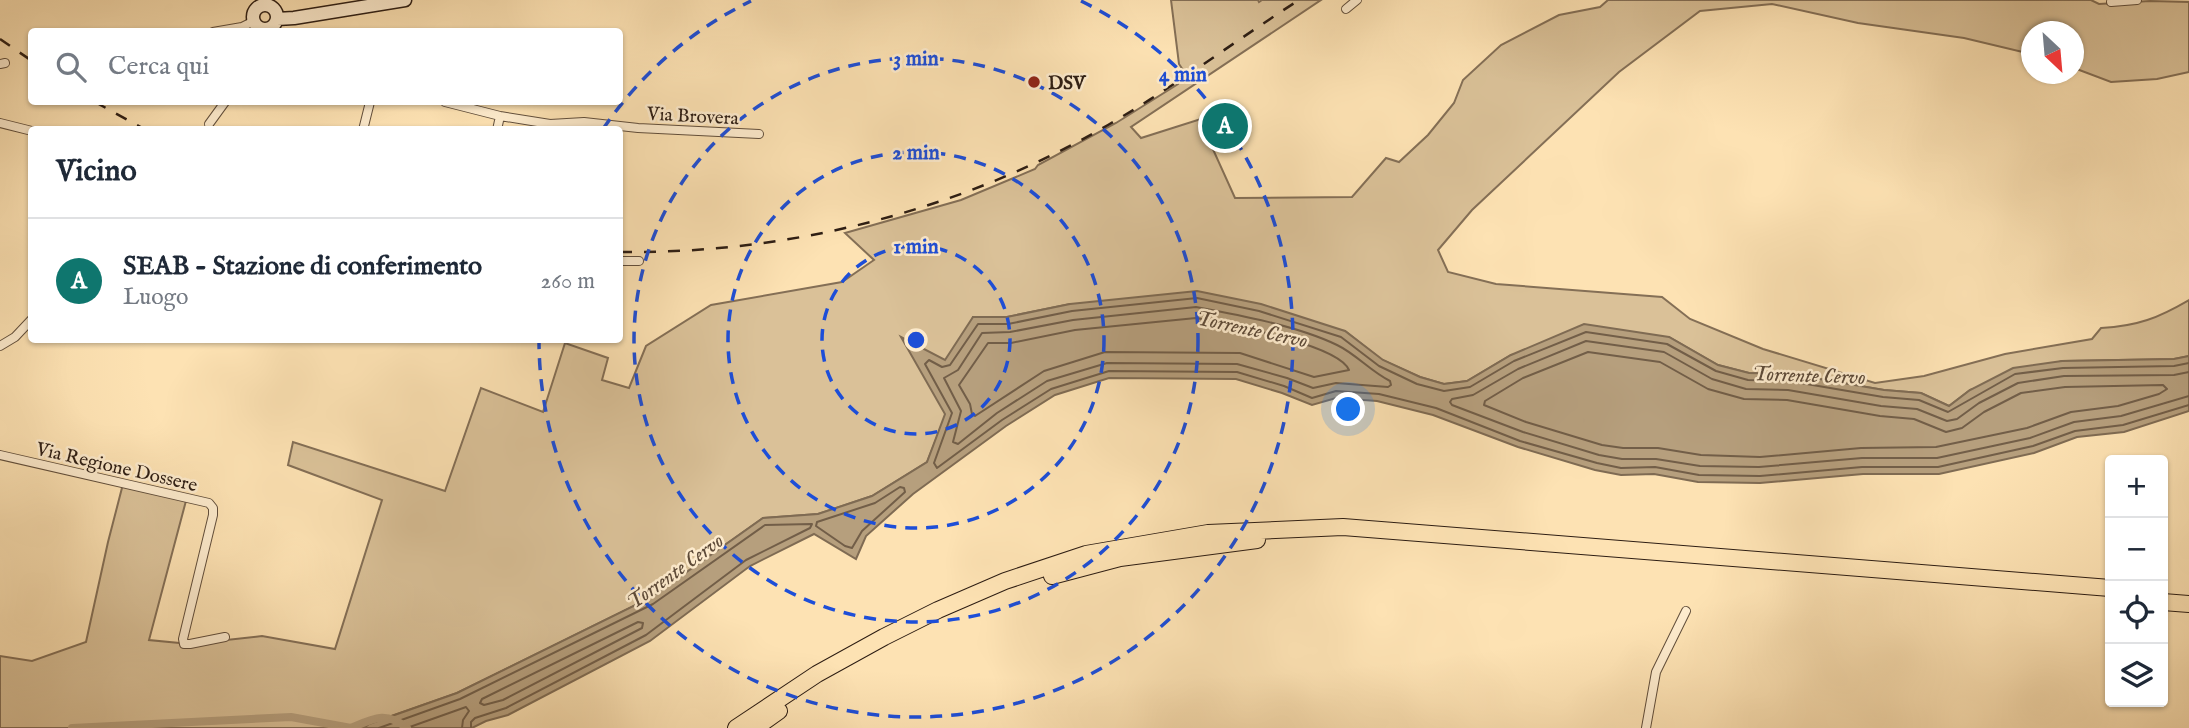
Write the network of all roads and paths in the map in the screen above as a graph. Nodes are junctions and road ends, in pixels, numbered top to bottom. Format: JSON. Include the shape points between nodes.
{"nodes":[{"id":1,"x":405,"y":0,"type":"edge"},
{"id":2,"x":1357,"y":0,"type":"edge"},
{"id":3,"x":2137,"y":0,"type":"edge"},
{"id":4,"x":261,"y":2,"type":"edge"},
{"id":5,"x":2111,"y":2,"type":"dead end"},
{"id":6,"x":1346,"y":9,"type":"dead end"},
{"id":7,"x":266,"y":27,"type":"edge"},
{"id":8,"x":236,"y":28,"type":"edge"},
{"id":9,"x":223,"y":105,"type":"edge"},
{"id":10,"x":369,"y":105,"type":"edge"},
{"id":11,"x":457,"y":105,"type":"edge"},
{"id":12,"x":500,"y":116,"type":"junction"},
{"id":13,"x":0,"y":123,"type":"edge"},
{"id":14,"x":209,"y":124,"type":"dead end"},
{"id":15,"x":364,"y":126,"type":"edge"},
{"id":16,"x":499,"y":126,"type":"edge"},
{"id":17,"x":28,"y":130,"type":"edge"},
{"id":18,"x":759,"y":134,"type":"dead end"},
{"id":19,"x":623,"y":261,"type":"edge"},
{"id":20,"x":639,"y":261,"type":"dead end"},
{"id":21,"x":28,"y":323,"type":"edge"},
{"id":22,"x":0,"y":346,"type":"edge"},
{"id":23,"x":0,"y":455,"type":"edge"},
{"id":24,"x":2105,"y":588,"type":"edge"},
{"id":25,"x":2168,"y":593,"type":"edge"},
{"id":26,"x":2189,"y":595,"type":"edge"},
{"id":27,"x":2105,"y":598,"type":"edge"},
{"id":28,"x":2168,"y":602,"type":"edge"},
{"id":29,"x":2189,"y":604,"type":"edge"},
{"id":30,"x":1686,"y":611,"type":"dead end"},
{"id":31,"x":225,"y":636,"type":"dead end"},
{"id":32,"x":736,"y":728,"type":"edge"},
{"id":33,"x":755,"y":728,"type":"edge"},
{"id":34,"x":1646,"y":728,"type":"edge"}],
"edges":[{"from":1,"to":7,"type":"street"},
{"from":2,"to":6,"type":"street"},
{"from":3,"to":5,"type":"street"},
{"from":4,"to":7,"type":"street","via":[[255,9]]},
{"from":4,"to":7,"type":"street","via":[[275,9]]},
{"from":7,"to":8,"type":"street"},
{"from":9,"to":14,"type":"street"},
{"from":10,"to":15,"type":"street"},
{"from":11,"to":12,"type":"street","name":"Via Brovera"},
{"from":12,"to":16,"type":"street"},
{"from":12,"to":18,"type":"street","name":"Via Brovera","via":[[550,124],[596,122]]},
{"from":13,"to":17,"type":"street"},
{"from":19,"to":20,"type":"street"},
{"from":21,"to":22,"type":"street"},
{"from":23,"to":31,"type":"street","name":"Via Regione Dossere","via":[[209,503],[213,515],[183,639],[184,644]]},
{"from":24,"to":32,"type":"highway","via":[[1343,527],[1208,533],[1086,554],[1005,582],[884,637],[817,674]]},
{"from":25,"to":26,"type":"highway"},
{"from":27,"to":33,"type":"highway","via":[[1345,534],[1254,541],[1120,558],[1009,591],[879,650],[818,683]]},
{"from":28,"to":29,"type":"highway"},
{"from":30,"to":34,"type":"street","via":[[1656,672]]}]}
